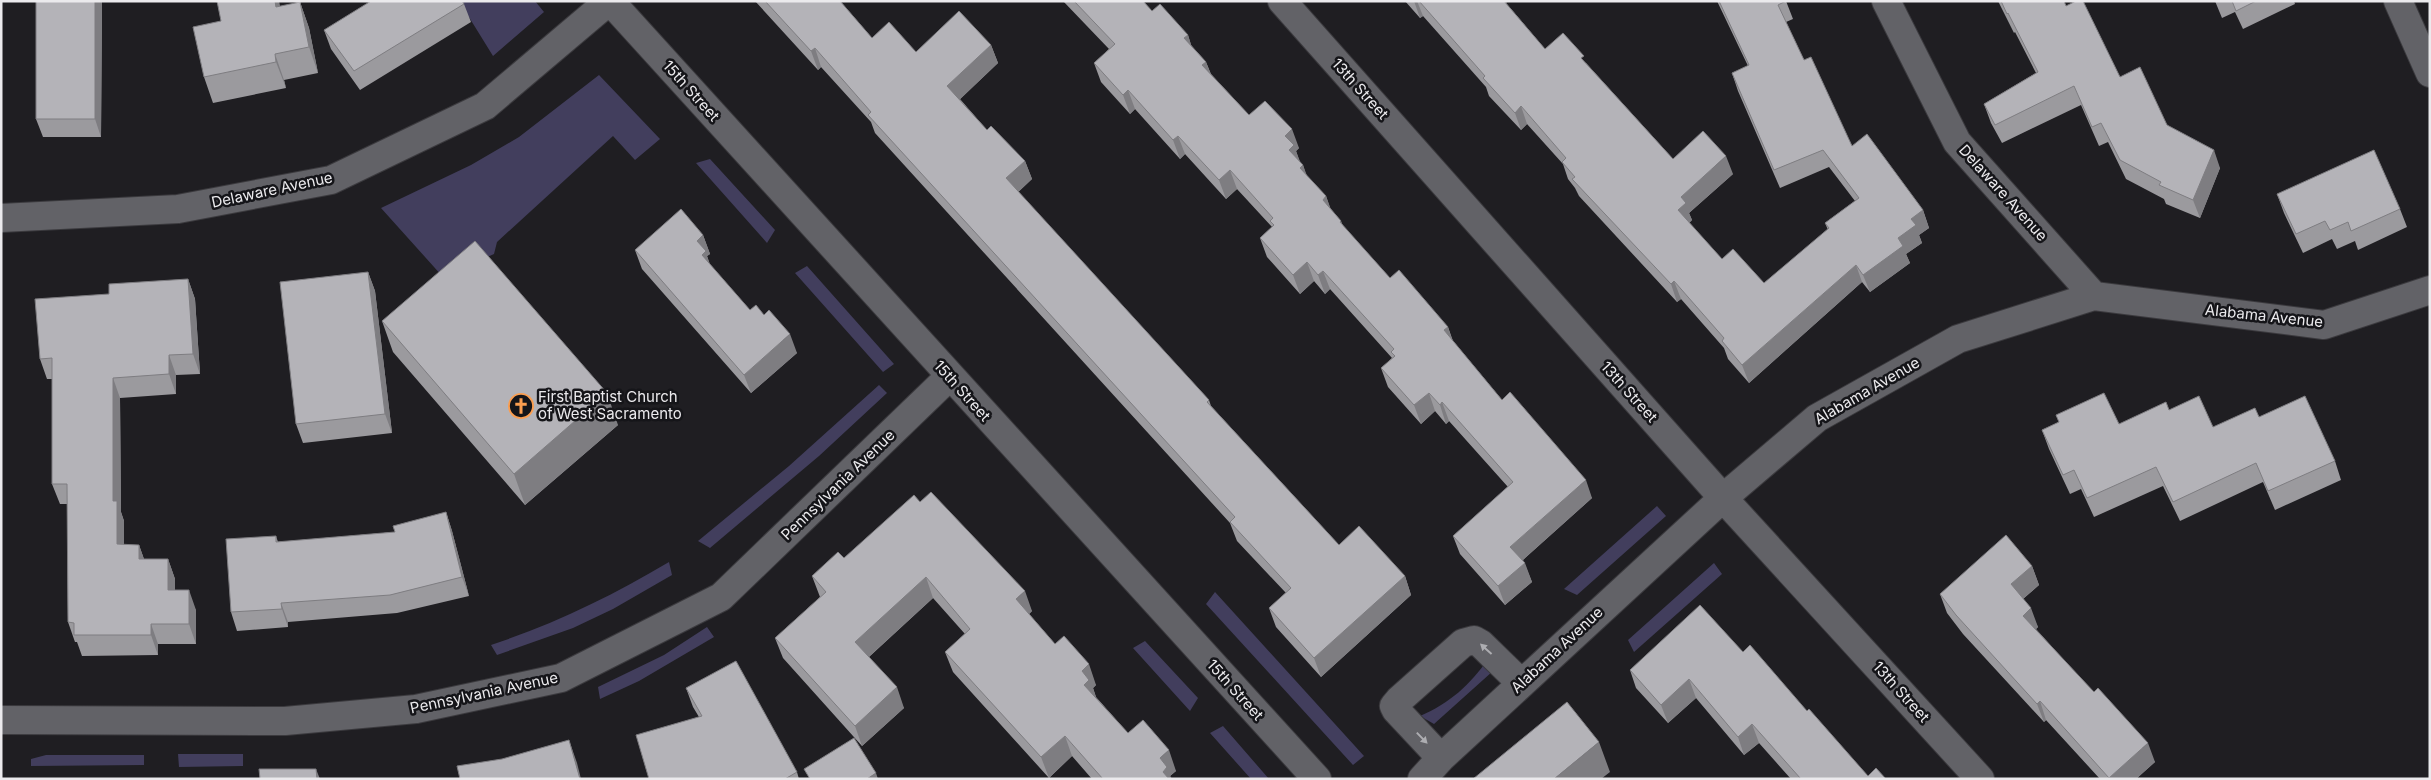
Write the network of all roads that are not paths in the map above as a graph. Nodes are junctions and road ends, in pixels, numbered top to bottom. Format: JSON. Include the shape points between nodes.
{"nodes":[{"id":1,"x":610,"y":1,"type":"edge"},
{"id":2,"x":1282,"y":1,"type":"edge"},
{"id":3,"x":1886,"y":1,"type":"edge"},
{"id":4,"x":2398,"y":1,"type":"edge"},
{"id":5,"x":2430,"y":72,"type":"edge"},
{"id":6,"x":1,"y":218,"type":"edge"},
{"id":7,"x":2430,"y":290,"type":"edge"},
{"id":8,"x":2094,"y":296,"type":"junction"},
{"id":9,"x":949,"y":377,"type":"junction"},
{"id":10,"x":1723,"y":498,"type":"junction"},
{"id":11,"x":1521,"y":683,"type":"junction"},
{"id":12,"x":1,"y":720,"type":"edge"},
{"id":13,"x":1441,"y":758,"type":"junction"},
{"id":14,"x":1316,"y":779,"type":"edge"},
{"id":15,"x":1422,"y":779,"type":"edge"},
{"id":16,"x":1980,"y":779,"type":"edge"}],
"edges":[{"from":1,"to":6,"type":"street","name":"Delaware Avenue","via":[[486,106],[331,180],[178,209]]},
{"from":1,"to":9,"type":"street","name":"15th Street"},
{"from":2,"to":10,"type":"street","name":"13th Street"},
{"from":3,"to":8,"type":"street","name":"Delaware Avenue","via":[[1957,142]]},
{"from":4,"to":5,"type":"street"},
{"from":7,"to":8,"type":"street","name":"Alabama Avenue","via":[[2324,325]]},
{"from":8,"to":10,"type":"street","name":"Alabama Avenue","via":[[1958,339],[1817,418]]},
{"from":9,"to":12,"type":"street","name":"Pennsylvania Avenue","via":[[721,597],[560,678],[416,709],[285,721]]},
{"from":9,"to":14,"type":"street","name":"15th Street"},
{"from":10,"to":11,"type":"street","name":"Alabama Avenue"},
{"from":10,"to":16,"type":"street","name":"13th Street"},
{"from":11,"to":13,"type":"street","name":"Alabama Avenue"},
{"from":11,"to":13,"type":"street","one_way":true,"via":[[1481,644],[1468,641],[1399,700],[1394,706],[1396,710]]},
{"from":13,"to":15,"type":"street","name":"Alabama Avenue"}]}
